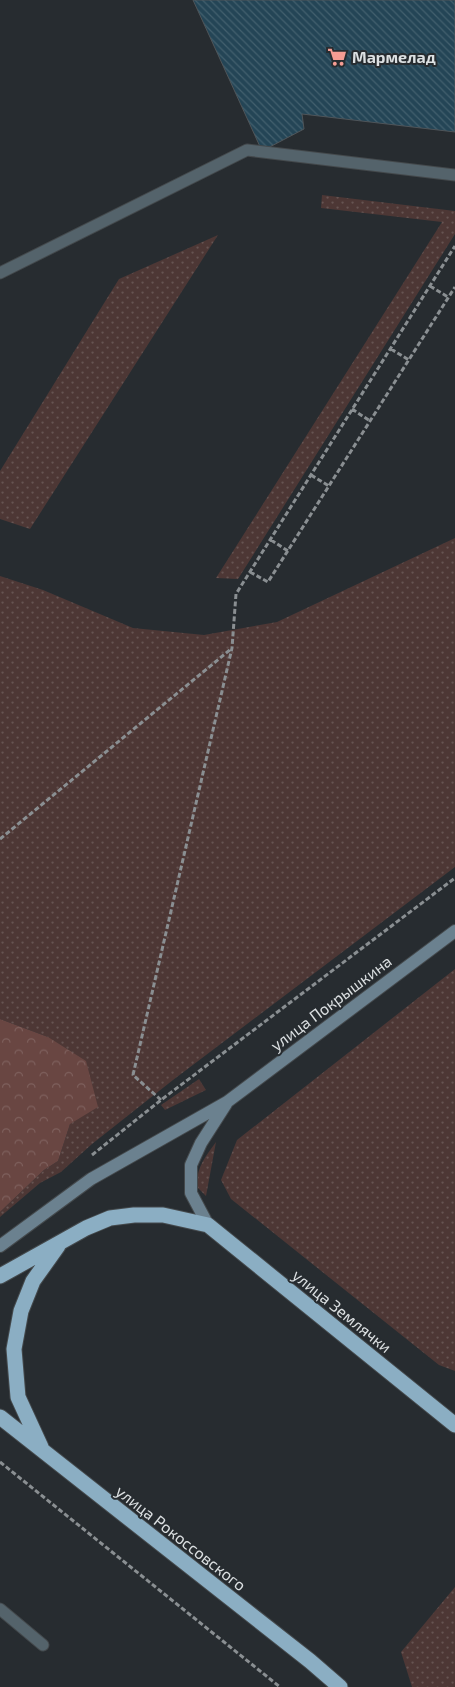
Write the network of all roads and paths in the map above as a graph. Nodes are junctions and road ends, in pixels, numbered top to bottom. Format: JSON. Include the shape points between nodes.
{"nodes":[{"id":1,"x":455,"y":175,"type":"edge"},
{"id":2,"x":455,"y":246,"type":"edge"},
{"id":3,"x":0,"y":273,"type":"edge"},
{"id":4,"x":430,"y":286,"type":"junction"},
{"id":5,"x":455,"y":287,"type":"edge"},
{"id":6,"x":448,"y":298,"type":"junction"},
{"id":7,"x":391,"y":349,"type":"junction"},
{"id":8,"x":409,"y":360,"type":"junction"},
{"id":9,"x":352,"y":409,"type":"junction"},
{"id":10,"x":370,"y":421,"type":"junction"},
{"id":11,"x":311,"y":476,"type":"junction"},
{"id":12,"x":329,"y":486,"type":"junction"},
{"id":13,"x":271,"y":540,"type":"junction"},
{"id":14,"x":288,"y":551,"type":"junction"},
{"id":15,"x":250,"y":572,"type":"junction"},
{"id":16,"x":232,"y":648,"type":"junction"},
{"id":17,"x":0,"y":839,"type":"edge"},
{"id":18,"x":455,"y":878,"type":"edge"},
{"id":19,"x":455,"y":931,"type":"edge"},
{"id":20,"x":227,"y":1102,"type":"junction"},
{"id":21,"x":208,"y":1225,"type":"junction"},
{"id":22,"x":62,"y":1241,"type":"junction"},
{"id":23,"x":0,"y":1246,"type":"edge"},
{"id":24,"x":0,"y":1276,"type":"edge"},
{"id":25,"x":0,"y":1417,"type":"edge"},
{"id":26,"x":455,"y":1425,"type":"edge"},
{"id":27,"x":42,"y":1451,"type":"junction"},
{"id":28,"x":0,"y":1462,"type":"edge"},
{"id":29,"x":0,"y":1609,"type":"edge"},
{"id":30,"x":43,"y":1645,"type":"dead end"},
{"id":31,"x":280,"y":1687,"type":"edge"},
{"id":32,"x":340,"y":1687,"type":"edge"}],
"edges":[{"from":1,"to":3,"type":"lane","via":[[247,150]]},
{"from":2,"to":4,"type":"path"},
{"from":4,"to":6,"type":"path"},
{"from":4,"to":7,"type":"path"},
{"from":5,"to":6,"type":"path"},
{"from":6,"to":8,"type":"path"},
{"from":7,"to":8,"type":"path"},
{"from":7,"to":9,"type":"path"},
{"from":8,"to":10,"type":"path"},
{"from":9,"to":10,"type":"path"},
{"from":9,"to":11,"type":"path"},
{"from":10,"to":12,"type":"path"},
{"from":11,"to":12,"type":"path"},
{"from":11,"to":13,"type":"path"},
{"from":12,"to":14,"type":"path"},
{"from":13,"to":14,"type":"path"},
{"from":13,"to":15,"type":"path"},
{"from":14,"to":15,"type":"path","via":[[268,582]]},
{"from":15,"to":16,"type":"path","via":[[236,594]]},
{"from":16,"to":17,"type":"path"},
{"from":16,"to":18,"type":"path","via":[[133,1075],[161,1100]]},
{"from":19,"to":20,"type":"main road","name":"улица Покрышкина"},
{"from":20,"to":21,"type":"main road","via":[[191,1164],[191,1193]]},
{"from":20,"to":23,"type":"main road","via":[[91,1179]]},
{"from":21,"to":22,"type":"highway","via":[[163,1215],[134,1215],[110,1218]]},
{"from":21,"to":26,"type":"highway","name":"улица Землячки"},
{"from":22,"to":24,"type":"highway"},
{"from":22,"to":27,"type":"highway","via":[[33,1281],[21,1311],[14,1349],[18,1397]]},
{"from":25,"to":27,"type":"highway","name":"улица Рокоссовского"},
{"from":27,"to":32,"type":"highway","name":"улица Рокоссовского"},
{"from":28,"to":31,"type":"path"},
{"from":29,"to":30,"type":"lane"}]}
